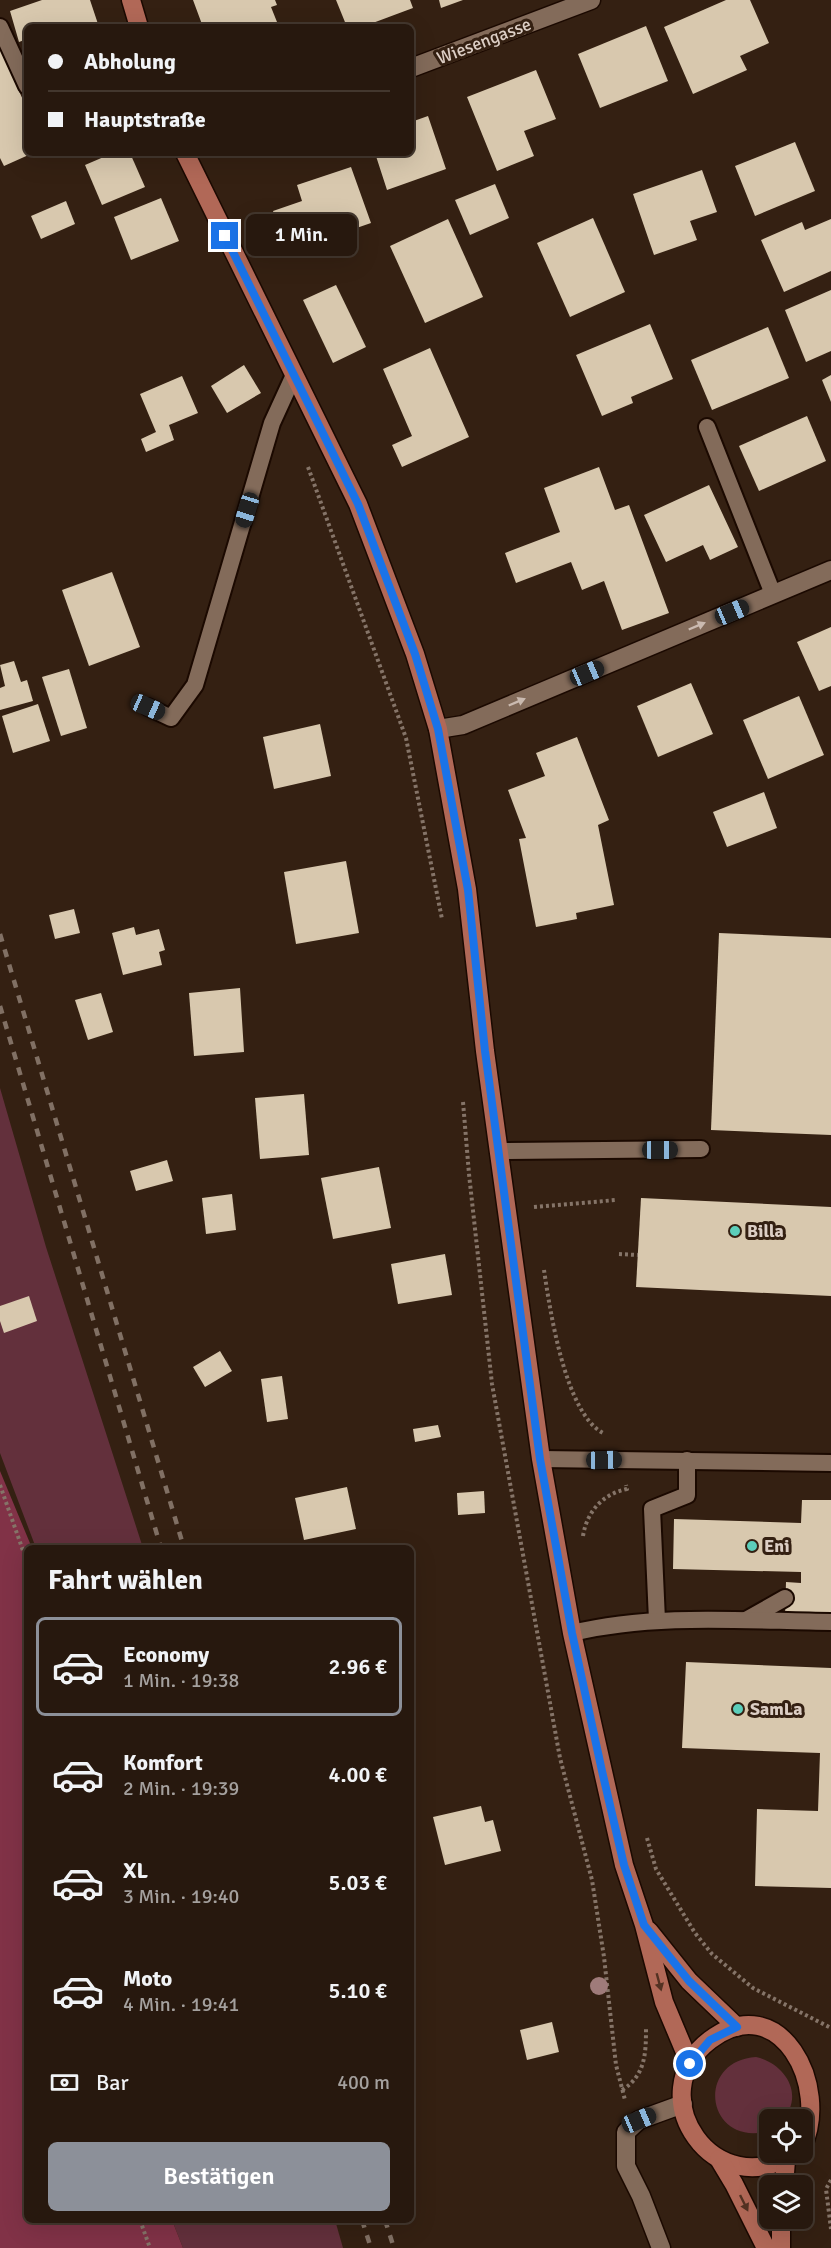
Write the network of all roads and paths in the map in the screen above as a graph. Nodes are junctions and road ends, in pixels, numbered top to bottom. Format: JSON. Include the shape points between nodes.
{"nodes":[{"id":1,"x":131,"y":0,"type":"edge"},
{"id":2,"x":591,"y":0,"type":"edge"},
{"id":3,"x":138,"y":24,"type":"edge"},
{"id":4,"x":0,"y":27,"type":"edge"},
{"id":5,"x":414,"y":67,"type":"edge"},
{"id":6,"x":24,"y":79,"type":"edge"},
{"id":7,"x":190,"y":156,"type":"edge"},
{"id":8,"x":294,"y":375,"type":"junction"},
{"id":9,"x":707,"y":427,"type":"dead end"},
{"id":10,"x":306,"y":461,"type":"dead end"},
{"id":11,"x":831,"y":570,"type":"edge"},
{"id":12,"x":773,"y":594,"type":"junction"},
{"id":13,"x":148,"y":707,"type":"dead end"},
{"id":14,"x":438,"y":729,"type":"junction"},
{"id":15,"x":442,"y":923,"type":"dead end"},
{"id":16,"x":463,"y":1094,"type":"dead end"},
{"id":17,"x":701,"y":1149,"type":"dead end"},
{"id":18,"x":499,"y":1151,"type":"junction"},
{"id":19,"x":532,"y":1196,"type":"dead end"},
{"id":20,"x":616,"y":1200,"type":"dead end"},
{"id":21,"x":619,"y":1254,"type":"dead end"},
{"id":22,"x":638,"y":1255,"type":"dead end"},
{"id":23,"x":543,"y":1266,"type":"dead end"},
{"id":24,"x":540,"y":1459,"type":"junction"},
{"id":25,"x":622,"y":1459,"type":"junction"},
{"id":26,"x":687,"y":1460,"type":"junction"},
{"id":27,"x":831,"y":1463,"type":"edge"},
{"id":28,"x":0,"y":1485,"type":"edge"},
{"id":29,"x":582,"y":1538,"type":"dead end"},
{"id":30,"x":24,"y":1553,"type":"edge"},
{"id":31,"x":785,"y":1598,"type":"dead end"},
{"id":32,"x":657,"y":1620,"type":"junction"},
{"id":33,"x":745,"y":1621,"type":"junction"},
{"id":34,"x":831,"y":1622,"type":"edge"},
{"id":35,"x":572,"y":1633,"type":"junction"},
{"id":36,"x":646,"y":1836,"type":"dead end"},
{"id":37,"x":644,"y":1925,"type":"junction"},
{"id":38,"x":737,"y":2027,"type":"junction"},
{"id":39,"x":831,"y":2028,"type":"edge"},
{"id":40,"x":690,"y":2064,"type":"junction"},
{"id":41,"x":682,"y":2104,"type":"junction"},
{"id":42,"x":632,"y":2127,"type":"junction"},
{"id":43,"x":813,"y":2134,"type":"edge"},
{"id":44,"x":719,"y":2159,"type":"junction"},
{"id":45,"x":777,"y":2163,"type":"edge"},
{"id":46,"x":831,"y":2180,"type":"edge"},
{"id":47,"x":141,"y":2223,"type":"edge"},
{"id":48,"x":781,"y":2229,"type":"edge"},
{"id":49,"x":831,"y":2229,"type":"edge"},
{"id":50,"x":150,"y":2248,"type":"edge"},
{"id":51,"x":661,"y":2248,"type":"edge"},
{"id":52,"x":766,"y":2248,"type":"edge"},
{"id":53,"x":781,"y":2248,"type":"edge"}],
"edges":[{"from":1,"to":3,"type":"main road"},
{"from":2,"to":5,"type":"street","name":"Wiesengasse"},
{"from":4,"to":6,"type":"lane"},
{"from":7,"to":8,"type":"main road"},
{"from":8,"to":13,"type":"lane","via":[[272,423],[195,685],[171,718]]},
{"from":8,"to":14,"type":"main road","via":[[358,504],[415,654]]},
{"from":9,"to":12,"type":"lane"},
{"from":10,"to":15,"type":"path","via":[[406,738]]},
{"from":11,"to":12,"type":"street"},
{"from":14,"to":12,"type":"street","one_way":true,"via":[[463,725]]},
{"from":14,"to":18,"type":"main road","via":[[468,890]]},
{"from":16,"to":42,"type":"path","via":[[492,1384],[560,1758],[592,1881],[616,2065]]},
{"from":17,"to":18,"type":"lane"},
{"from":18,"to":24,"type":"main road"},
{"from":19,"to":20,"type":"path","via":[[534,1208]]},
{"from":21,"to":22,"type":"path"},
{"from":23,"to":25,"type":"path","via":[[571,1390],[590,1422],[601,1432],[618,1437]]},
{"from":24,"to":25,"type":"lane"},
{"from":24,"to":35,"type":"main road"},
{"from":25,"to":26,"type":"lane"},
{"from":25,"to":29,"type":"path","via":[[627,1489],[602,1500],[585,1524]]},
{"from":26,"to":27,"type":"lane"},
{"from":26,"to":32,"type":"lane","via":[[687,1495],[652,1509]]},
{"from":28,"to":30,"type":"path"},
{"from":31,"to":33,"type":"lane"},
{"from":32,"to":33,"type":"lane"},
{"from":32,"to":35,"type":"lane"},
{"from":33,"to":34,"type":"lane"},
{"from":35,"to":37,"type":"main road","via":[[624,1865]]},
{"from":36,"to":39,"type":"path","via":[[656,1869],[695,1934],[712,1954],[753,1988]]},
{"from":37,"to":38,"type":"main road","via":[[689,1981]]},
{"from":37,"to":40,"type":"main road","one_way":true,"via":[[664,2002]]},
{"from":38,"to":40,"type":"main road","via":[[710,2040]]},
{"from":38,"to":43,"type":"main road","via":[[773,2028],[803,2046],[824,2087],[823,2120]]},
{"from":40,"to":41,"type":"main road"},
{"from":41,"to":42,"type":"street","via":[[639,2120]]},
{"from":41,"to":44,"type":"main road","via":[[694,2136]]},
{"from":42,"to":51,"type":"street","via":[[626,2132],[626,2166]]},
{"from":44,"to":45,"type":"main road","via":[[753,2168]]},
{"from":44,"to":52,"type":"main road","one_way":true},
{"from":46,"to":49,"type":"path","via":[[826,2190]]},
{"from":47,"to":50,"type":"path"},
{"from":48,"to":53,"type":"main road"}]}
